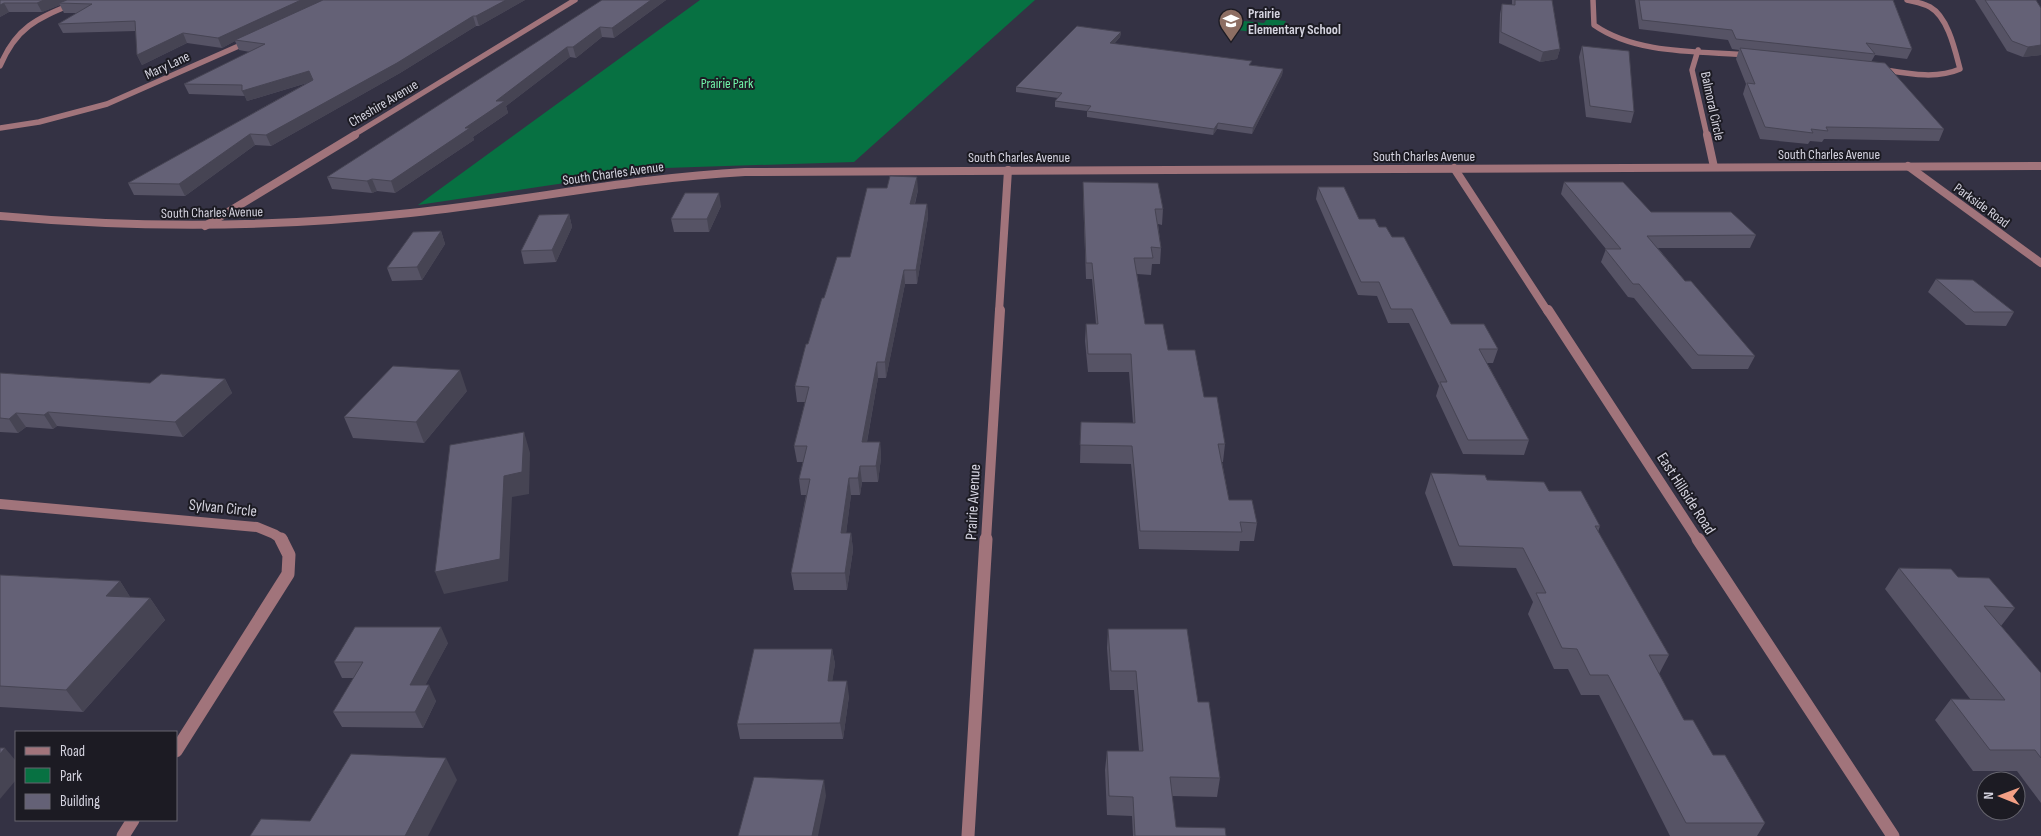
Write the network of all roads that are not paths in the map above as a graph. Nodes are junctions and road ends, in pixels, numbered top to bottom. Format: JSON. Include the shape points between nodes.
{"nodes":[{"id":1,"x":82,"y":0,"type":"edge"},
{"id":2,"x":575,"y":0,"type":"edge"},
{"id":3,"x":1593,"y":0,"type":"edge"},
{"id":4,"x":1907,"y":0,"type":"edge"},
{"id":5,"x":259,"y":36,"type":"edge"},
{"id":6,"x":1698,"y":50,"type":"junction"},
{"id":7,"x":1757,"y":56,"type":"edge"},
{"id":8,"x":1,"y":63,"type":"edge"},
{"id":9,"x":1876,"y":69,"type":"edge"},
{"id":10,"x":0,"y":128,"type":"edge"},
{"id":11,"x":1908,"y":166,"type":"junction"},
{"id":12,"x":2041,"y":166,"type":"edge"},
{"id":13,"x":1714,"y":167,"type":"junction"},
{"id":14,"x":1454,"y":168,"type":"junction"},
{"id":15,"x":1008,"y":170,"type":"junction"},
{"id":16,"x":0,"y":216,"type":"edge"},
{"id":17,"x":205,"y":226,"type":"junction"},
{"id":18,"x":2041,"y":263,"type":"edge"},
{"id":19,"x":0,"y":504,"type":"edge"},
{"id":20,"x":178,"y":748,"type":"edge"},
{"id":21,"x":132,"y":821,"type":"edge"},
{"id":22,"x":123,"y":836,"type":"edge"},
{"id":23,"x":968,"y":836,"type":"edge"},
{"id":24,"x":1893,"y":836,"type":"edge"}],
"edges":[{"from":1,"to":8,"type":"street","via":[[23,28],[8,46]]},
{"from":2,"to":17,"type":"street","name":"Cheshire Avenue"},
{"from":3,"to":6,"type":"street","name":"Balmoral Circle","via":[[1594,25],[1612,38]]},
{"from":4,"to":9,"type":"street","via":[[1932,8],[1938,14],[1960,69],[1944,74]]},
{"from":5,"to":10,"type":"street","name":"Mary Lane","via":[[107,104],[39,122]]},
{"from":6,"to":7,"type":"street","name":"Balmoral Circle"},
{"from":6,"to":13,"type":"street","name":"Balmoral Circle","via":[[1692,70]]},
{"from":11,"to":12,"type":"street","name":"South Charles Avenue"},
{"from":11,"to":13,"type":"street","name":"South Charles Avenue"},
{"from":11,"to":18,"type":"street","name":"Parkside Road"},
{"from":13,"to":14,"type":"street","name":"South Charles Avenue"},
{"from":14,"to":15,"type":"street","name":"South Charles Avenue"},
{"from":14,"to":24,"type":"street","name":"East Hillside Road"},
{"from":15,"to":17,"type":"street","name":"South Charles Avenue","via":[[798,170],[700,174],[365,218]]},
{"from":15,"to":23,"type":"street","name":"Prairie Avenue"},
{"from":16,"to":17,"type":"street","name":"South Charles Avenue","via":[[94,224]]},
{"from":19,"to":20,"type":"street","name":"Sylvan Circle","via":[[257,527],[278,534],[287,544],[291,558],[288,574]]},
{"from":21,"to":22,"type":"street"}]}
